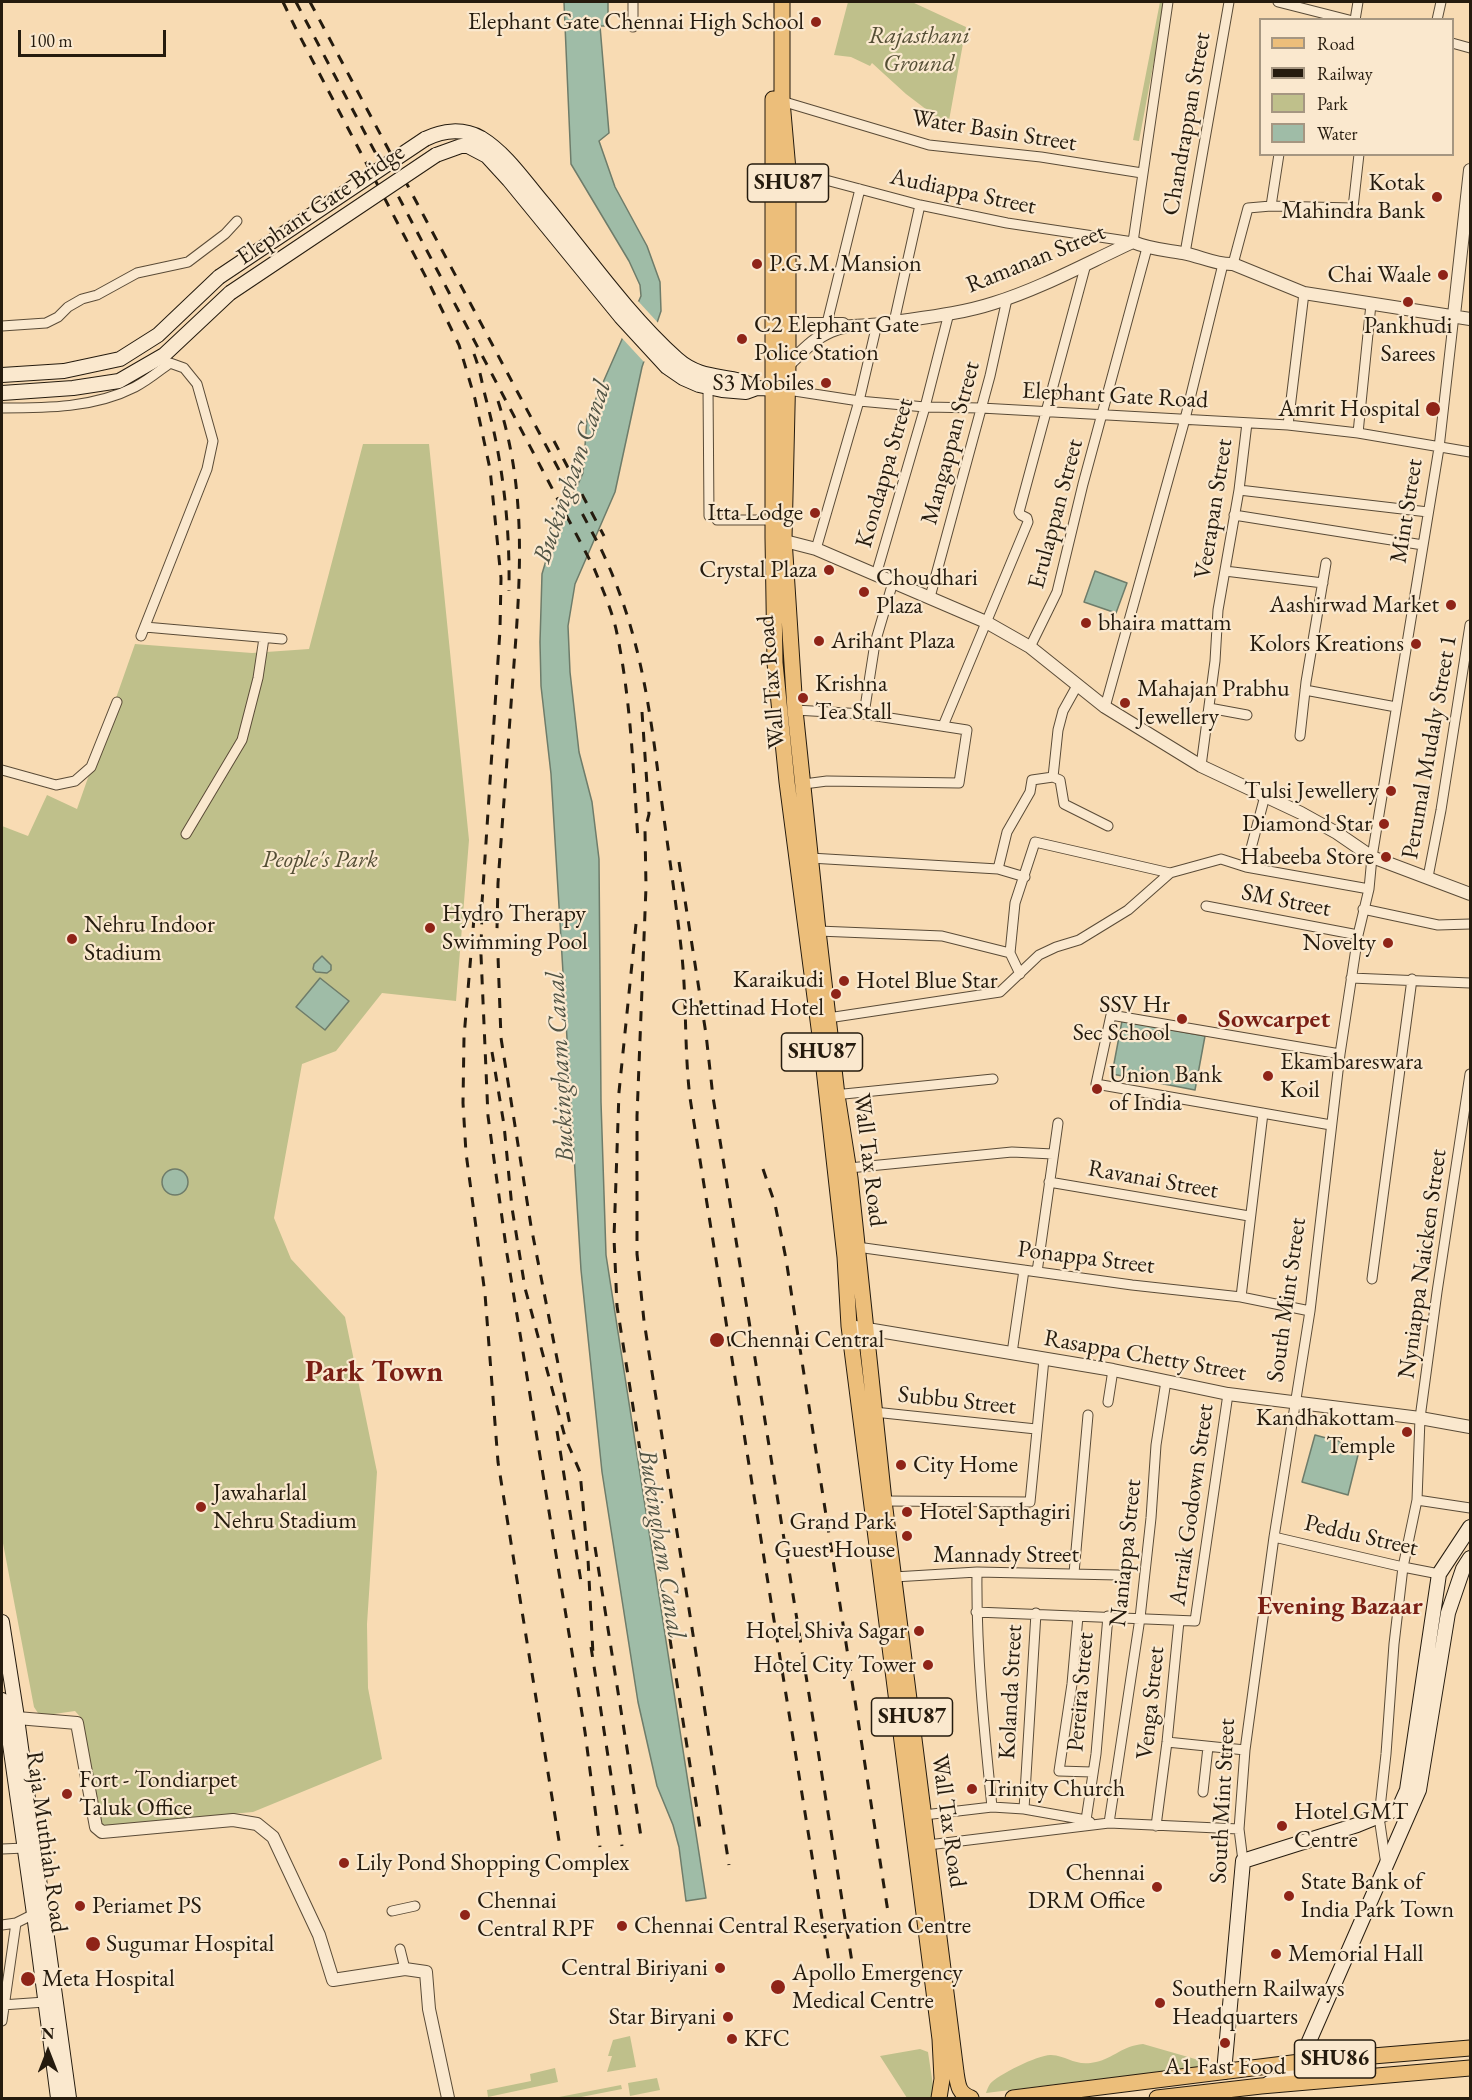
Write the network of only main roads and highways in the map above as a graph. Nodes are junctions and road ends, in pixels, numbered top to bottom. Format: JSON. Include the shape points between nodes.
{"nodes":[{"id":1,"x":771,"y":2,"type":"edge"},
{"id":2,"x":782,"y":2,"type":"edge"},
{"id":3,"x":778,"y":99,"type":"junction"},
{"id":4,"x":625,"y":313,"type":"junction"},
{"id":5,"x":663,"y":354,"type":"junction"},
{"id":6,"x":2,"y":375,"type":"edge"},
{"id":7,"x":757,"y":388,"type":"junction"},
{"id":8,"x":780,"y":389,"type":"junction"},
{"id":9,"x":2,"y":393,"type":"edge"},
{"id":10,"x":778,"y":539,"type":"junction"},
{"id":11,"x":832,"y":1095,"type":"junction"},
{"id":12,"x":1470,"y":1527,"type":"edge"},
{"id":13,"x":1470,"y":1558,"type":"edge"},
{"id":14,"x":2,"y":1622,"type":"edge"},
{"id":15,"x":1432,"y":1665,"type":"junction"},
{"id":16,"x":6,"y":1709,"type":"edge"},
{"id":17,"x":7,"y":1766,"type":"edge"},
{"id":18,"x":1470,"y":2048,"type":"edge"},
{"id":19,"x":1300,"y":2062,"type":"junction"},
{"id":20,"x":1470,"y":2068,"type":"edge"},
{"id":21,"x":1224,"y":2072,"type":"junction"},
{"id":22,"x":1261,"y":2086,"type":"junction"},
{"id":23,"x":58,"y":2098,"type":"edge"},
{"id":24,"x":69,"y":2098,"type":"edge"},
{"id":25,"x":939,"y":2098,"type":"edge"},
{"id":26,"x":971,"y":2098,"type":"edge"},
{"id":27,"x":1014,"y":2098,"type":"edge"},
{"id":28,"x":1157,"y":2098,"type":"edge"}],
"edges":[{"from":1,"to":3,"type":"main road","name":"Wall Tax Road","number":"SHU87"},
{"from":2,"to":3,"type":"main road","name":"Wall Tax Road","number":"SHU87"},
{"from":3,"to":8,"type":"main road","name":"Wall Tax Road","number":"SHU87"},
{"from":3,"to":8,"type":"main road","name":"Wall Tax Road","number":"SHU87","via":[[788,170],[788,366]]},
{"from":4,"to":5,"type":"main road"},
{"from":4,"to":6,"type":"main road","name":"Elephant Gate Bridge","bridge":true,"via":[[524,180],[493,146],[459,131],[445,131],[425,139],[219,277],[158,334],[120,359],[64,371]]},
{"from":4,"to":9,"type":"main road","name":"Elephant Gate Bridge","bridge":true,"via":[[487,156],[461,146],[436,155],[230,293],[164,356],[119,381]]},
{"from":5,"to":7,"type":"main road","via":[[690,369],[746,381]]},
{"from":5,"to":7,"type":"main road","via":[[683,378],[708,387],[746,392]]},
{"from":7,"to":8,"type":"main road"},
{"from":8,"to":10,"type":"main road","name":"Wall Tax Road","number":"SHU87"},
{"from":8,"to":10,"type":"main road","name":"Wall Tax Road","number":"SHU87","via":[[773,520]]},
{"from":10,"to":11,"type":"main road","name":"Wall Tax Road","number":"SHU87","via":[[828,1018]]},
{"from":10,"to":11,"type":"main road","name":"Wall Tax Road","number":"SHU87","via":[[775,663],[787,782]]},
{"from":11,"to":25,"type":"main road","name":"Wall Tax Road","number":"SHU87","via":[[849,1326],[940,2039]]},
{"from":11,"to":26,"type":"main road","name":"Wall Tax Road","number":"SHU87","via":[[849,1168],[884,1501],[959,2091]]},
{"from":12,"to":15,"type":"main road","via":[[1439,1574]]},
{"from":13,"to":15,"type":"main road"},
{"from":14,"to":16,"type":"main road","name":"Raja Muthiah Road"},
{"from":15,"to":19,"type":"main road","via":[[1419,1790]]},
{"from":15,"to":21,"type":"main road","name":"South Mint Street","via":[[1407,1790],[1399,1808],[1243,1861]]},
{"from":16,"to":17,"type":"main road","name":"Raja Muthiah Road"},
{"from":16,"to":24,"type":"main road","name":"Raja Muthiah Road"},
{"from":17,"to":23,"type":"main road","name":"Raja Muthiah Road","via":[[25,1848]]},
{"from":18,"to":19,"type":"main road","number":"SHU86"},
{"from":19,"to":21,"type":"main road","number":"SHU86"},
{"from":19,"to":22,"type":"main road","via":[[1288,2075]]},
{"from":20,"to":22,"type":"main road","number":"SHU86"},
{"from":21,"to":27,"type":"main road","number":"SHU86"},
{"from":22,"to":28,"type":"main road","number":"SHU86"}]}
